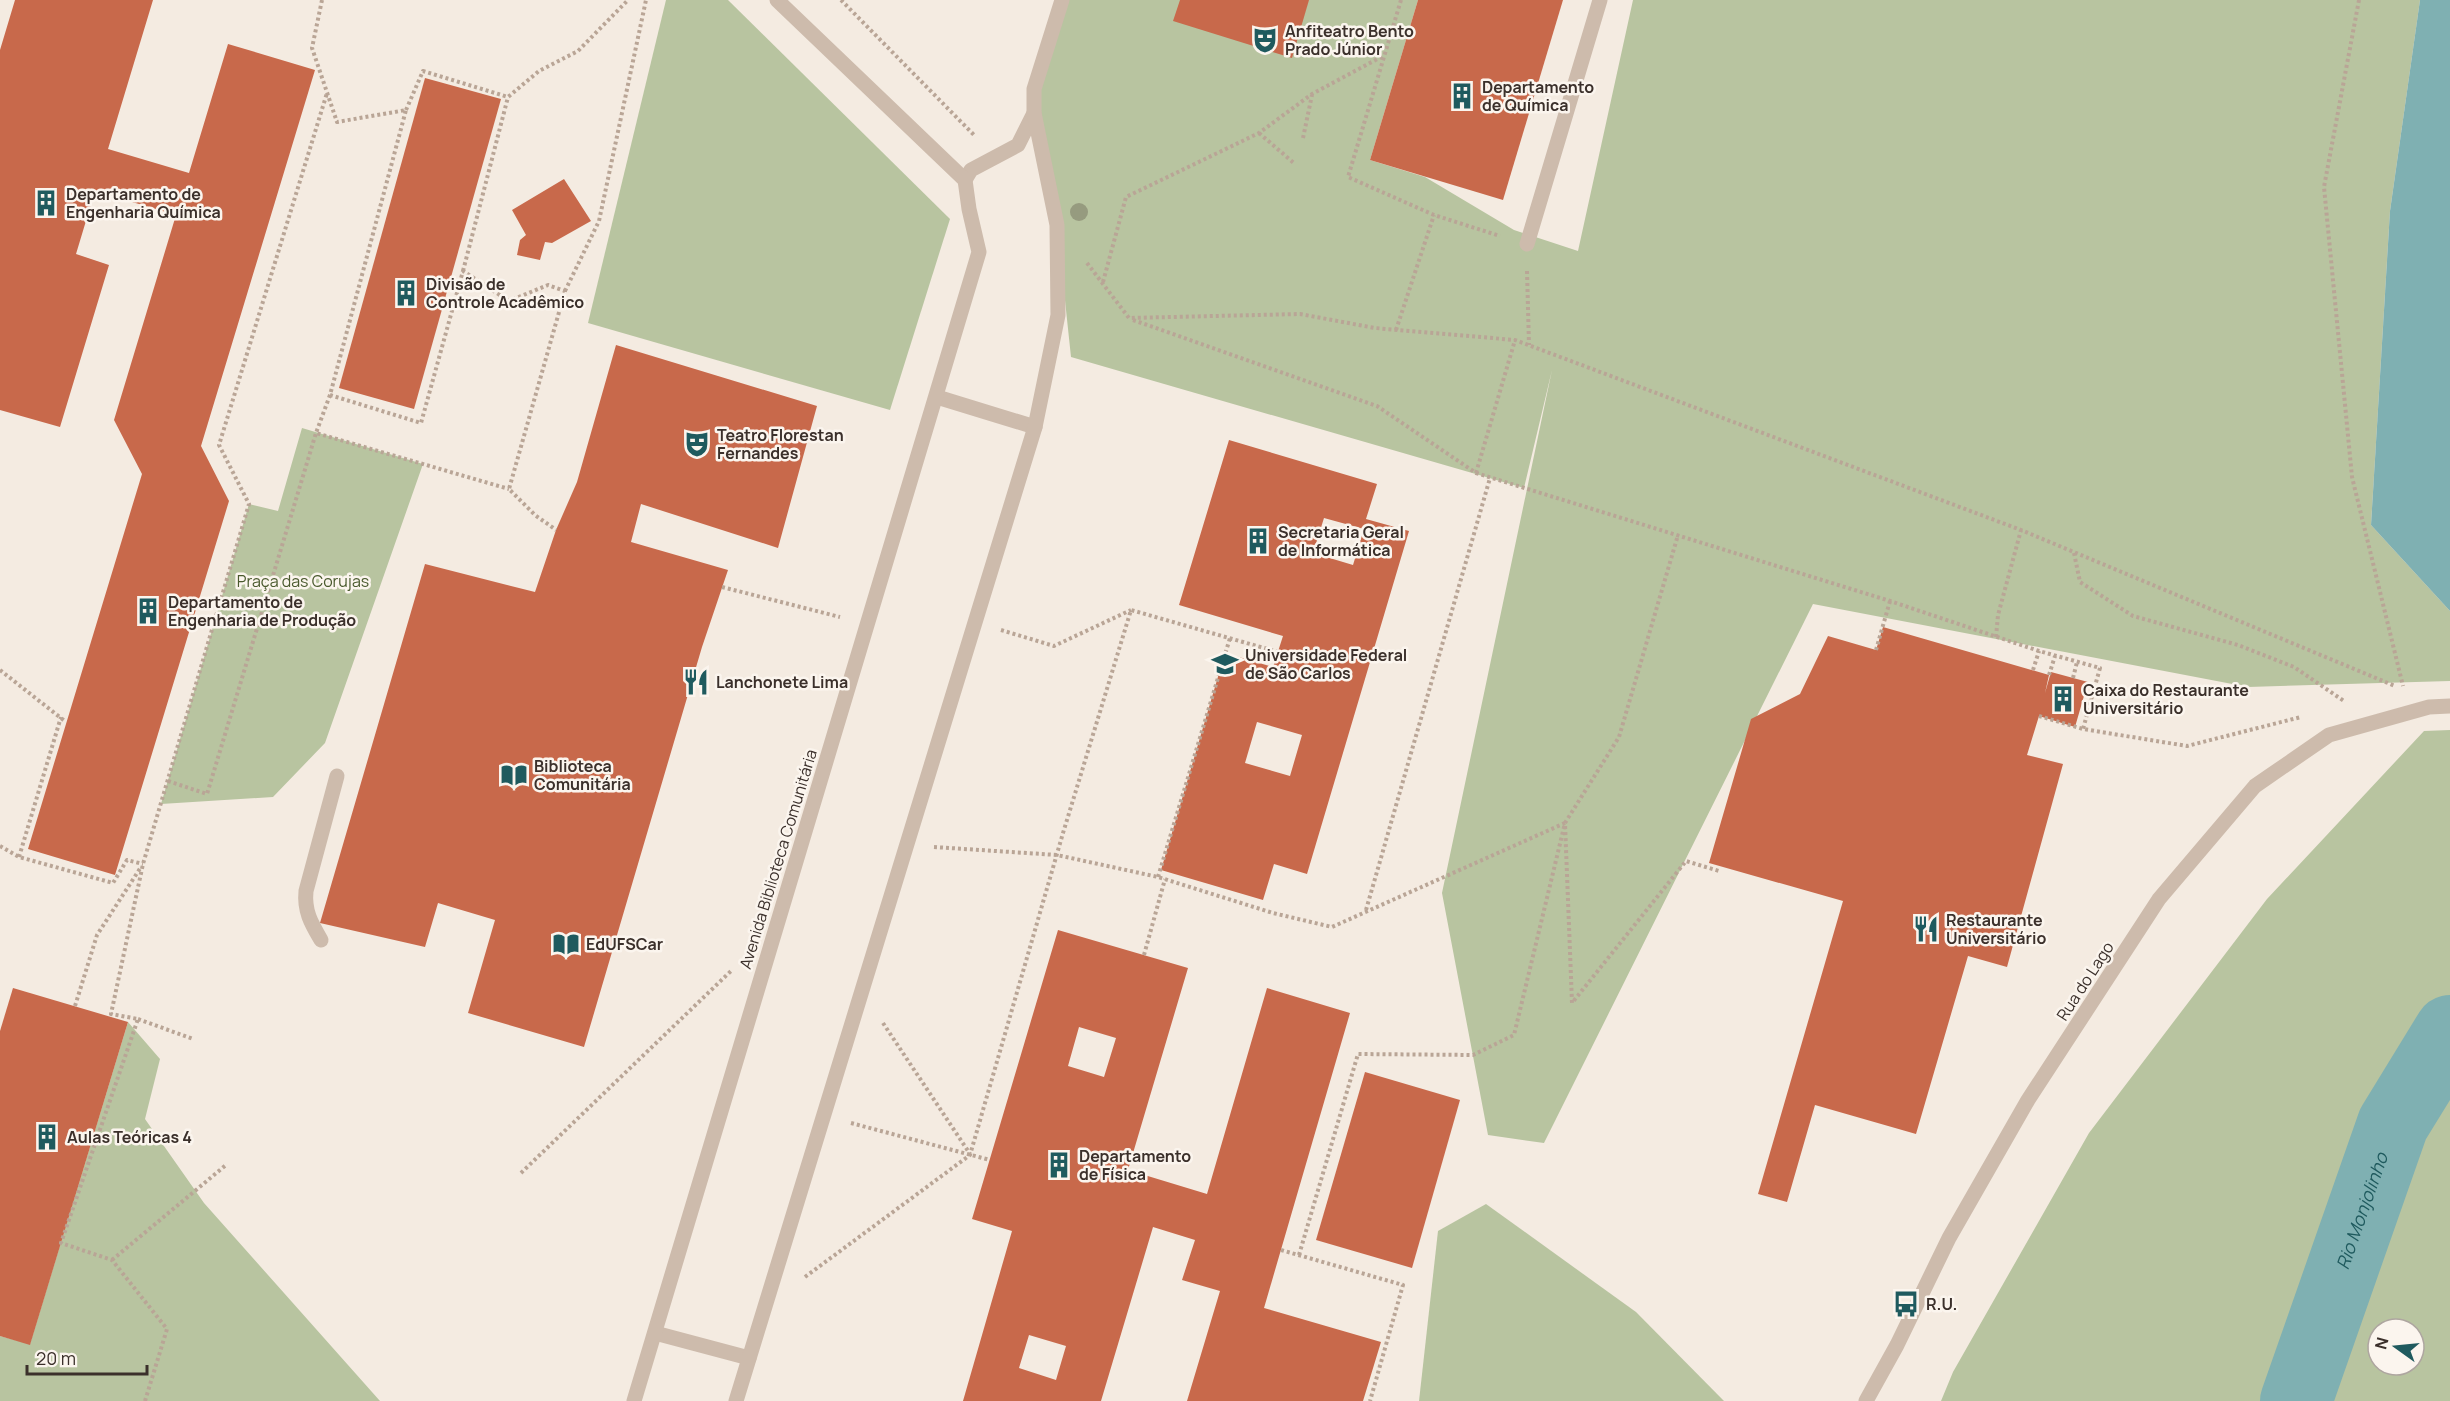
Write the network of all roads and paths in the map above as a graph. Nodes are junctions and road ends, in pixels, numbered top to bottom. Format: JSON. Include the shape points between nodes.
{"nodes":[{"id":1,"x":322,"y":0,"type":"edge"},
{"id":2,"x":628,"y":0,"type":"edge"},
{"id":3,"x":646,"y":0,"type":"edge"},
{"id":4,"x":777,"y":0,"type":"edge"},
{"id":5,"x":841,"y":0,"type":"edge"},
{"id":6,"x":1062,"y":0,"type":"edge"},
{"id":7,"x":1401,"y":0,"type":"edge"},
{"id":8,"x":1600,"y":0,"type":"edge"},
{"id":9,"x":2359,"y":0,"type":"edge"},
{"id":10,"x":1384,"y":56,"type":"junction"},
{"id":11,"x":327,"y":93,"type":"junction"},
{"id":12,"x":1312,"y":94,"type":"junction"},
{"id":13,"x":508,"y":97,"type":"junction"},
{"id":14,"x":406,"y":110,"type":"junction"},
{"id":15,"x":1034,"y":113,"type":"junction"},
{"id":16,"x":1259,"y":133,"type":"junction"},
{"id":17,"x":1303,"y":138,"type":"dead end"},
{"id":18,"x":997,"y":158,"type":"junction"},
{"id":19,"x":1295,"y":164,"type":"dead end"},
{"id":20,"x":965,"y":180,"type":"junction"},
{"id":21,"x":1434,"y":215,"type":"junction"},
{"id":22,"x":1057,"y":225,"type":"junction"},
{"id":23,"x":1527,"y":244,"type":"junction"},
{"id":24,"x":463,"y":271,"type":"junction"},
{"id":25,"x":1103,"y":283,"type":"junction"},
{"id":26,"x":564,"y":291,"type":"junction"},
{"id":27,"x":1129,"y":318,"type":"junction"},
{"id":28,"x":1396,"y":330,"type":"junction"},
{"id":29,"x":1515,"y":340,"type":"junction"},
{"id":30,"x":1529,"y":345,"type":"junction"},
{"id":31,"x":330,"y":395,"type":"junction"},
{"id":32,"x":937,"y":397,"type":"junction"},
{"id":33,"x":1035,"y":427,"type":"junction"},
{"id":34,"x":316,"y":433,"type":"junction"},
{"id":35,"x":1476,"y":473,"type":"junction"},
{"id":36,"x":1490,"y":478,"type":"junction"},
{"id":37,"x":509,"y":489,"type":"junction"},
{"id":38,"x":556,"y":530,"type":"dead end"},
{"id":39,"x":2021,"y":530,"type":"junction"},
{"id":40,"x":1678,"y":535,"type":"junction"},
{"id":41,"x":2074,"y":552,"type":"junction"},
{"id":42,"x":722,"y":587,"type":"dead end"},
{"id":43,"x":1890,"y":601,"type":"junction"},
{"id":44,"x":1131,"y":610,"type":"junction"},
{"id":45,"x":975,"y":622,"type":"junction"},
{"id":46,"x":868,"y":624,"type":"junction"},
{"id":47,"x":1996,"y":637,"type":"junction"},
{"id":48,"x":1230,"y":638,"type":"junction"},
{"id":49,"x":1876,"y":650,"type":"dead end"},
{"id":50,"x":2039,"y":651,"type":"junction"},
{"id":51,"x":1278,"y":652,"type":"dead end"},
{"id":52,"x":2055,"y":656,"type":"junction"},
{"id":53,"x":2077,"y":662,"type":"junction"},
{"id":54,"x":0,"y":670,"type":"edge"},
{"id":55,"x":2033,"y":670,"type":"dead end"},
{"id":56,"x":2049,"y":675,"type":"dead end"},
{"id":57,"x":2073,"y":678,"type":"dead end"},
{"id":58,"x":2349,"y":705,"type":"dead end"},
{"id":59,"x":2450,"y":706,"type":"edge"},
{"id":60,"x":2310,"y":715,"type":"dead end"},
{"id":61,"x":2039,"y":716,"type":"dead end"},
{"id":62,"x":61,"y":717,"type":"junction"},
{"id":63,"x":66,"y":722,"type":"dead end"},
{"id":64,"x":2083,"y":729,"type":"junction"},
{"id":65,"x":337,"y":776,"type":"dead end"},
{"id":66,"x":168,"y":781,"type":"junction"},
{"id":67,"x":1565,"y":824,"type":"junction"},
{"id":68,"x":907,"y":845,"type":"junction"},
{"id":69,"x":0,"y":846,"type":"edge"},
{"id":70,"x":1057,"y":855,"type":"junction"},
{"id":71,"x":19,"y":857,"type":"junction"},
{"id":72,"x":143,"y":864,"type":"junction"},
{"id":73,"x":1719,"y":871,"type":"dead end"},
{"id":74,"x":1158,"y":877,"type":"junction"},
{"id":75,"x":1165,"y":879,"type":"junction"},
{"id":76,"x":1365,"y":911,"type":"junction"},
{"id":77,"x":321,"y":940,"type":"dead end"},
{"id":78,"x":1144,"y":955,"type":"dead end"},
{"id":79,"x":734,"y":968,"type":"dead end"},
{"id":80,"x":862,"y":991,"type":"junction"},
{"id":81,"x":75,"y":1006,"type":"dead end"},
{"id":82,"x":138,"y":1020,"type":"junction"},
{"id":83,"x":193,"y":1039,"type":"dead end"},
{"id":84,"x":824,"y":1115,"type":"junction"},
{"id":85,"x":970,"y":1155,"type":"junction"},
{"id":86,"x":990,"y":1160,"type":"dead end"},
{"id":87,"x":226,"y":1165,"type":"dead end"},
{"id":88,"x":521,"y":1173,"type":"dead end"},
{"id":89,"x":1281,"y":1250,"type":"dead end"},
{"id":90,"x":1299,"y":1255,"type":"junction"},
{"id":91,"x":112,"y":1260,"type":"junction"},
{"id":92,"x":802,"y":1280,"type":"dead end"},
{"id":93,"x":655,"y":1333,"type":"junction"},
{"id":94,"x":749,"y":1358,"type":"junction"},
{"id":95,"x":145,"y":1401,"type":"edge"},
{"id":96,"x":634,"y":1401,"type":"edge"},
{"id":97,"x":736,"y":1401,"type":"edge"},
{"id":98,"x":1371,"y":1401,"type":"edge"},
{"id":99,"x":1866,"y":1401,"type":"edge"}],
"edges":[{"from":1,"to":11,"type":"path","via":[[312,48]]},
{"from":2,"to":13,"type":"path","via":[[578,51],[539,71]]},
{"from":3,"to":26,"type":"path","via":[[599,221]]},
{"from":4,"to":20,"type":"street"},
{"from":5,"to":18,"type":"path"},
{"from":6,"to":15,"type":"street","via":[[1034,89]]},
{"from":7,"to":10,"type":"path"},
{"from":8,"to":23,"type":"street"},
{"from":9,"to":41,"type":"path","via":[[2324,187],[2352,477],[2404,690]]},
{"from":10,"to":12,"type":"path"},
{"from":10,"to":21,"type":"path","via":[[1348,177]]},
{"from":11,"to":14,"type":"path","via":[[337,122]]},
{"from":11,"to":66,"type":"path","via":[[219,445],[249,504]]},
{"from":12,"to":16,"type":"path"},
{"from":12,"to":17,"type":"path"},
{"from":13,"to":14,"type":"path","via":[[423,72]]},
{"from":13,"to":24,"type":"path"},
{"from":14,"to":31,"type":"path"},
{"from":15,"to":18,"type":"street","via":[[1018,146]]},
{"from":15,"to":22,"type":"street"},
{"from":16,"to":19,"type":"path"},
{"from":16,"to":25,"type":"path","via":[[1126,198]]},
{"from":18,"to":20,"type":"street","via":[[971,170]]},
{"from":20,"to":32,"type":"street","name":"Avenida Biblioteca Comunitária","via":[[979,252]]},
{"from":21,"to":23,"type":"path"},
{"from":21,"to":28,"type":"path"},
{"from":22,"to":25,"type":"path"},
{"from":22,"to":33,"type":"street","via":[[1058,315]]},
{"from":23,"to":30,"type":"path"},
{"from":24,"to":26,"type":"path","via":[[509,300],[548,285]]},
{"from":24,"to":31,"type":"path","via":[[421,423]]},
{"from":25,"to":27,"type":"path"},
{"from":26,"to":37,"type":"path"},
{"from":27,"to":28,"type":"path","via":[[1300,314]]},
{"from":27,"to":35,"type":"path","via":[[1377,406]]},
{"from":28,"to":29,"type":"path"},
{"from":29,"to":30,"type":"path"},
{"from":29,"to":35,"type":"path"},
{"from":30,"to":39,"type":"path"},
{"from":31,"to":34,"type":"path"},
{"from":32,"to":33,"type":"street"},
{"from":32,"to":46,"type":"street","name":"Avenida Biblioteca Comunitária"},
{"from":33,"to":45,"type":"street"},
{"from":34,"to":37,"type":"path"},
{"from":34,"to":66,"type":"path","via":[[207,794]]},
{"from":35,"to":36,"type":"path"},
{"from":36,"to":40,"type":"path"},
{"from":36,"to":76,"type":"path"},
{"from":37,"to":38,"type":"path"},
{"from":39,"to":41,"type":"path"},
{"from":39,"to":47,"type":"path","via":[[1998,615]]},
{"from":40,"to":43,"type":"path"},
{"from":40,"to":67,"type":"path","via":[[1619,737]]},
{"from":41,"to":58,"type":"path","via":[[2080,582],[2133,616],[2238,645],[2294,667]]},
{"from":42,"to":46,"type":"path"},
{"from":43,"to":47,"type":"path"},
{"from":43,"to":49,"type":"path"},
{"from":44,"to":45,"type":"path","via":[[1054,646]]},
{"from":44,"to":48,"type":"path"},
{"from":44,"to":70,"type":"path"},
{"from":45,"to":68,"type":"street"},
{"from":46,"to":93,"type":"street","name":"Avenida Biblioteca Comunitária"},
{"from":47,"to":50,"type":"path"},
{"from":48,"to":51,"type":"path"},
{"from":48,"to":74,"type":"path"},
{"from":50,"to":52,"type":"path"},
{"from":50,"to":55,"type":"path"},
{"from":52,"to":53,"type":"path"},
{"from":52,"to":56,"type":"path"},
{"from":53,"to":57,"type":"path"},
{"from":53,"to":64,"type":"path","via":[[2100,668]]},
{"from":54,"to":62,"type":"path"},
{"from":59,"to":99,"type":"street","name":"Rua do Lago","via":[[2429,707],[2329,735],[2255,786],[2159,899],[2028,1100],[1948,1238]]},
{"from":60,"to":64,"type":"path","via":[[2187,746]]},
{"from":61,"to":64,"type":"path"},
{"from":62,"to":63,"type":"path"},
{"from":62,"to":71,"type":"path"},
{"from":65,"to":77,"type":"street","via":[[306,891],[308,919]]},
{"from":66,"to":72,"type":"path"},
{"from":67,"to":73,"type":"path","via":[[1572,1003],[1686,861]]},
{"from":67,"to":76,"type":"path"},
{"from":67,"to":90,"type":"path","via":[[1514,1035],[1473,1055],[1359,1054]]},
{"from":68,"to":70,"type":"path"},
{"from":68,"to":80,"type":"street"},
{"from":69,"to":71,"type":"path"},
{"from":70,"to":74,"type":"path"},
{"from":70,"to":85,"type":"path"},
{"from":71,"to":72,"type":"path","via":[[113,883],[127,860]]},
{"from":72,"to":81,"type":"path","via":[[97,935]]},
{"from":72,"to":82,"type":"path","via":[[111,1014]]},
{"from":74,"to":75,"type":"path"},
{"from":75,"to":76,"type":"path","via":[[1332,927]]},
{"from":75,"to":78,"type":"path"},
{"from":79,"to":88,"type":"path"},
{"from":80,"to":84,"type":"street"},
{"from":80,"to":85,"type":"path"},
{"from":82,"to":83,"type":"path"},
{"from":82,"to":91,"type":"path","via":[[61,1243]]},
{"from":84,"to":85,"type":"path"},
{"from":84,"to":94,"type":"street"},
{"from":85,"to":86,"type":"path"},
{"from":85,"to":92,"type":"path"},
{"from":87,"to":91,"type":"path"},
{"from":89,"to":90,"type":"path"},
{"from":90,"to":98,"type":"path","via":[[1403,1285]]},
{"from":91,"to":95,"type":"path","via":[[166,1329]]},
{"from":93,"to":94,"type":"street"},
{"from":93,"to":96,"type":"street","name":"Avenida Biblioteca Comunitária"},
{"from":94,"to":97,"type":"street"}]}
